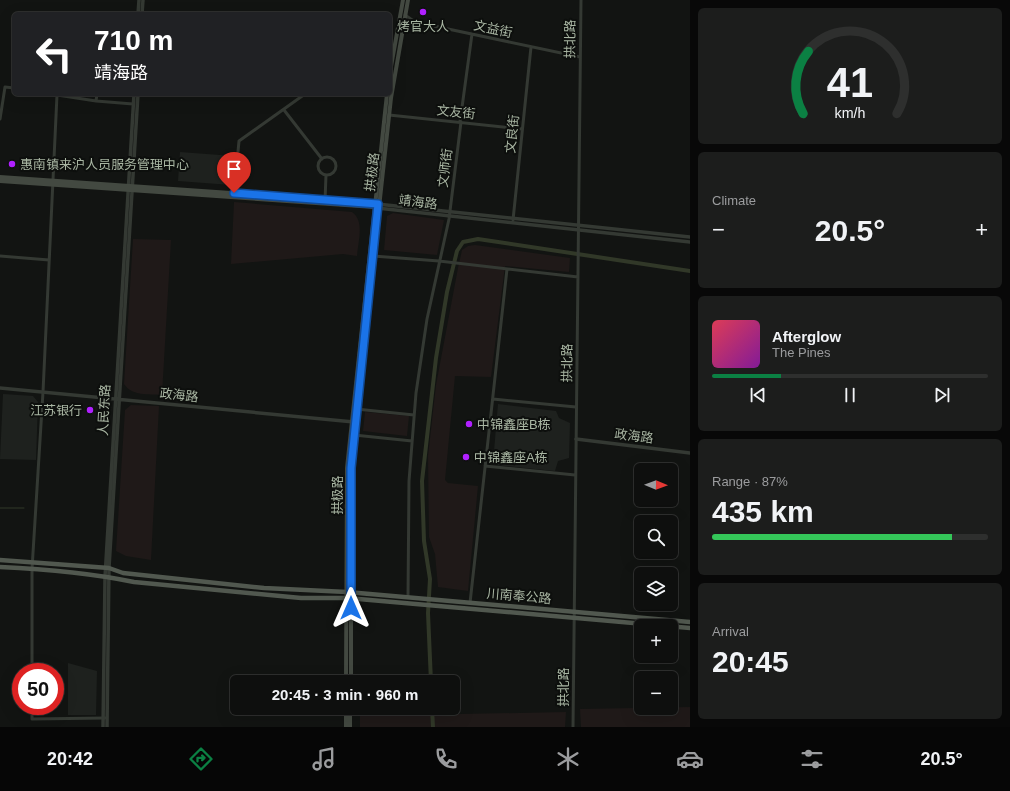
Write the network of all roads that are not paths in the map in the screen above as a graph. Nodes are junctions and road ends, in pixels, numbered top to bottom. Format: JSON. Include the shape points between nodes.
{"nodes":[{"id":1,"x":139,"y":0,"type":"edge"},
{"id":2,"x":143,"y":0,"type":"edge"},
{"id":3,"x":403,"y":0,"type":"edge"},
{"id":4,"x":408,"y":0,"type":"edge"},
{"id":5,"x":580,"y":0,"type":"edge"},
{"id":6,"x":138,"y":12,"type":"edge"},
{"id":7,"x":142,"y":12,"type":"edge"},
{"id":8,"x":405,"y":15,"type":"junction"},
{"id":9,"x":472,"y":34,"type":"junction"},
{"id":10,"x":531,"y":47,"type":"junction"},
{"id":11,"x":580,"y":57,"type":"junction"},
{"id":12,"x":392,"y":61,"type":"edge"},
{"id":13,"x":12,"y":88,"type":"edge"},
{"id":14,"x":57,"y":96,"type":"edge"},
{"id":15,"x":64,"y":96,"type":"edge"},
{"id":16,"x":97,"y":96,"type":"edge"},
{"id":17,"x":134,"y":96,"type":"edge"},
{"id":18,"x":138,"y":96,"type":"edge"},
{"id":19,"x":302,"y":96,"type":"edge"},
{"id":20,"x":387,"y":96,"type":"edge"},
{"id":21,"x":96,"y":101,"type":"junction"},
{"id":22,"x":133,"y":104,"type":"junction"},
{"id":23,"x":284,"y":110,"type":"junction"},
{"id":24,"x":389,"y":115,"type":"junction"},
{"id":25,"x":0,"y":119,"type":"edge"},
{"id":26,"x":460,"y":122,"type":"junction"},
{"id":27,"x":522,"y":129,"type":"junction"},
{"id":28,"x":322,"y":159,"type":"junction"},
{"id":29,"x":326,"y":175,"type":"junction"},
{"id":30,"x":0,"y":177,"type":"edge"},
{"id":31,"x":0,"y":181,"type":"edge"},
{"id":32,"x":53,"y":183,"type":"junction"},
{"id":33,"x":130,"y":188,"type":"junction"},
{"id":34,"x":234,"y":195,"type":"junction"},
{"id":35,"x":325,"y":201,"type":"junction"},
{"id":36,"x":376,"y":205,"type":"junction"},
{"id":37,"x":449,"y":214,"type":"junction"},
{"id":38,"x":512,"y":220,"type":"junction"},
{"id":39,"x":578,"y":228,"type":"junction"},
{"id":40,"x":690,"y":237,"type":"edge"},
{"id":41,"x":690,"y":242,"type":"edge"},
{"id":42,"x":0,"y":256,"type":"edge"},
{"id":43,"x":373,"y":256,"type":"junction"},
{"id":44,"x":49,"y":260,"type":"junction"},
{"id":45,"x":439,"y":261,"type":"junction"},
{"id":46,"x":507,"y":268,"type":"junction"},
{"id":47,"x":578,"y":276,"type":"junction"},
{"id":48,"x":0,"y":388,"type":"edge"},
{"id":49,"x":43,"y":392,"type":"junction"},
{"id":50,"x":116,"y":399,"type":"junction"},
{"id":51,"x":493,"y":399,"type":"junction"},
{"id":52,"x":576,"y":407,"type":"junction"},
{"id":53,"x":355,"y":409,"type":"junction"},
{"id":54,"x":414,"y":414,"type":"junction"},
{"id":55,"x":353,"y":422,"type":"junction"},
{"id":56,"x":352,"y":435,"type":"junction"},
{"id":57,"x":576,"y":439,"type":"junction"},
{"id":58,"x":412,"y":441,"type":"junction"},
{"id":59,"x":690,"y":453,"type":"edge"},
{"id":60,"x":485,"y":466,"type":"junction"},
{"id":61,"x":576,"y":475,"type":"junction"},
{"id":62,"x":0,"y":560,"type":"edge"},
{"id":63,"x":32,"y":562,"type":"junction"},
{"id":64,"x":0,"y":567,"type":"edge"},
{"id":65,"x":107,"y":568,"type":"junction"},
{"id":66,"x":32,"y":569,"type":"junction"},
{"id":67,"x":107,"y":577,"type":"junction"},
{"id":68,"x":349,"y":592,"type":"junction"},
{"id":69,"x":349,"y":598,"type":"junction"},
{"id":70,"x":408,"y":598,"type":"junction"},
{"id":71,"x":470,"y":603,"type":"junction"},
{"id":72,"x":574,"y":612,"type":"junction"},
{"id":73,"x":574,"y":618,"type":"junction"},
{"id":74,"x":690,"y":622,"type":"edge"},
{"id":75,"x":690,"y":628,"type":"edge"},
{"id":76,"x":32,"y":663,"type":"edge"},
{"id":77,"x":346,"y":675,"type":"edge"},
{"id":78,"x":351,"y":675,"type":"edge"},
{"id":79,"x":32,"y":715,"type":"edge"},
{"id":80,"x":346,"y":715,"type":"edge"},
{"id":81,"x":350,"y":715,"type":"edge"},
{"id":82,"x":105,"y":718,"type":"junction"},
{"id":83,"x":103,"y":727,"type":"edge"},
{"id":84,"x":107,"y":727,"type":"edge"},
{"id":85,"x":346,"y":727,"type":"edge"},
{"id":86,"x":350,"y":727,"type":"edge"},
{"id":87,"x":573,"y":727,"type":"edge"}],
"edges":[{"from":1,"to":6,"type":"street"},
{"from":2,"to":7,"type":"street"},
{"from":3,"to":12,"type":"main road"},
{"from":4,"to":8,"type":"main road","name":"拱极路"},
{"from":5,"to":11,"type":"street","name":"拱北路"},
{"from":8,"to":9,"type":"street","name":"文益街","via":[[415,22]]},
{"from":8,"to":24,"type":"main road","name":"拱极路"},
{"from":9,"to":10,"type":"street","name":"文益街"},
{"from":9,"to":26,"type":"street","name":"文师街"},
{"from":10,"to":11,"type":"street","name":"文益街"},
{"from":10,"to":27,"type":"street","name":"文良街"},
{"from":11,"to":39,"type":"street","name":"拱北路"},
{"from":13,"to":25,"type":"street","via":[[5,87]]},
{"from":14,"to":32,"type":"street"},
{"from":15,"to":21,"type":"street"},
{"from":16,"to":21,"type":"street"},
{"from":17,"to":22,"type":"street","name":"人民东路"},
{"from":18,"to":33,"type":"street","name":"人民东路"},
{"from":19,"to":23,"type":"street"},
{"from":20,"to":36,"type":"main road","name":"拱极路"},
{"from":21,"to":22,"type":"street"},
{"from":22,"to":33,"type":"street","name":"人民东路"},
{"from":23,"to":28,"type":"street"},
{"from":23,"to":34,"type":"street","via":[[238,141]]},
{"from":24,"to":26,"type":"street","name":"文友街"},
{"from":24,"to":36,"type":"main road","name":"拱极路"},
{"from":26,"to":27,"type":"street","name":"文友街"},
{"from":26,"to":37,"type":"street","name":"文师街"},
{"from":27,"to":38,"type":"street","name":"文良街"},
{"from":28,"to":29,"type":"street","via":[[318,165],[319,170]]},
{"from":28,"to":29,"type":"street","via":[[330,158],[335,164],[334,172]]},
{"from":29,"to":35,"type":"street"},
{"from":30,"to":32,"type":"main road","name":"靖海路"},
{"from":31,"to":32,"type":"main road","name":"靖海路"},
{"from":32,"to":33,"type":"main road","name":"靖海路"},
{"from":32,"to":44,"type":"street"},
{"from":33,"to":34,"type":"main road","name":"靖海路"},
{"from":33,"to":50,"type":"street","name":"人民东路"},
{"from":34,"to":35,"type":"main road","name":"靖海路"},
{"from":35,"to":36,"type":"main road","name":"靖海路"},
{"from":36,"to":37,"type":"street","name":"靖海路"},
{"from":36,"to":43,"type":"main road","name":"拱极路"},
{"from":36,"to":53,"type":"main road","name":"拱极路"},
{"from":37,"to":38,"type":"street","name":"靖海路"},
{"from":37,"to":45,"type":"street","name":"文师街"},
{"from":38,"to":39,"type":"street","name":"靖海路"},
{"from":39,"to":40,"type":"street","name":"靖海路"},
{"from":39,"to":41,"type":"street","name":"靖海路"},
{"from":39,"to":47,"type":"street","name":"拱北路"},
{"from":42,"to":44,"type":"street"},
{"from":43,"to":45,"type":"street"},
{"from":43,"to":53,"type":"main road","name":"拱极路"},
{"from":44,"to":49,"type":"street"},
{"from":45,"to":46,"type":"street"},
{"from":45,"to":54,"type":"street","name":"文师街","via":[[423,344]]},
{"from":46,"to":47,"type":"street"},
{"from":46,"to":51,"type":"street"},
{"from":47,"to":52,"type":"street","name":"拱北路"},
{"from":48,"to":49,"type":"street","name":"政海路"},
{"from":49,"to":50,"type":"street","name":"政海路"},
{"from":49,"to":63,"type":"street"},
{"from":50,"to":55,"type":"street","name":"政海路"},
{"from":50,"to":65,"type":"street","name":"人民东路"},
{"from":51,"to":52,"type":"street"},
{"from":51,"to":60,"type":"street"},
{"from":52,"to":57,"type":"street","name":"拱北路"},
{"from":53,"to":54,"type":"street"},
{"from":53,"to":55,"type":"main road","name":"拱极路"},
{"from":54,"to":58,"type":"street","name":"文师街"},
{"from":55,"to":56,"type":"main road","name":"拱极路"},
{"from":56,"to":58,"type":"street"},
{"from":56,"to":68,"type":"main road","name":"拱极路"},
{"from":57,"to":59,"type":"street","name":"政海路"},
{"from":57,"to":61,"type":"street","name":"拱北路"},
{"from":58,"to":70,"type":"street","name":"文师街","via":[[408,510]]},
{"from":60,"to":61,"type":"street"},
{"from":60,"to":71,"type":"street"},
{"from":61,"to":72,"type":"street","name":"拱北路"},
{"from":62,"to":63,"type":"main road","name":"川南奉公路"},
{"from":63,"to":65,"type":"main road","name":"川南奉公路"},
{"from":63,"to":66,"type":"street"},
{"from":64,"to":66,"type":"main road","name":"川南奉公路"},
{"from":65,"to":67,"type":"street","name":"人民东路"},
{"from":65,"to":68,"type":"main road","name":"川南奉公路","via":[[123,573],[264,588]]},
{"from":66,"to":67,"type":"main road","name":"川南奉公路"},
{"from":66,"to":76,"type":"street"},
{"from":67,"to":69,"type":"main road","name":"川南奉公路","via":[[134,582],[301,598]]},
{"from":67,"to":82,"type":"street","name":"人民东路"},
{"from":68,"to":69,"type":"main road","name":"拱极路"},
{"from":68,"to":70,"type":"main road","name":"川南奉公路"},
{"from":69,"to":73,"type":"main road","name":"川南奉公路"},
{"from":69,"to":77,"type":"main road","name":"拱极路"},
{"from":69,"to":78,"type":"main road","name":"拱极路"},
{"from":70,"to":71,"type":"main road","name":"川南奉公路"},
{"from":71,"to":72,"type":"main road","name":"川南奉公路"},
{"from":72,"to":73,"type":"street","name":"拱北路"},
{"from":72,"to":74,"type":"main road","name":"川南奉公路"},
{"from":73,"to":75,"type":"main road","name":"川南奉公路"},
{"from":73,"to":87,"type":"street","name":"拱北路"},
{"from":79,"to":82,"type":"street","via":[[32,719]]},
{"from":80,"to":85,"type":"main road"},
{"from":81,"to":86,"type":"main road"},
{"from":82,"to":83,"type":"street","name":"人民东路"},
{"from":82,"to":84,"type":"street","name":"人民东路"}]}
